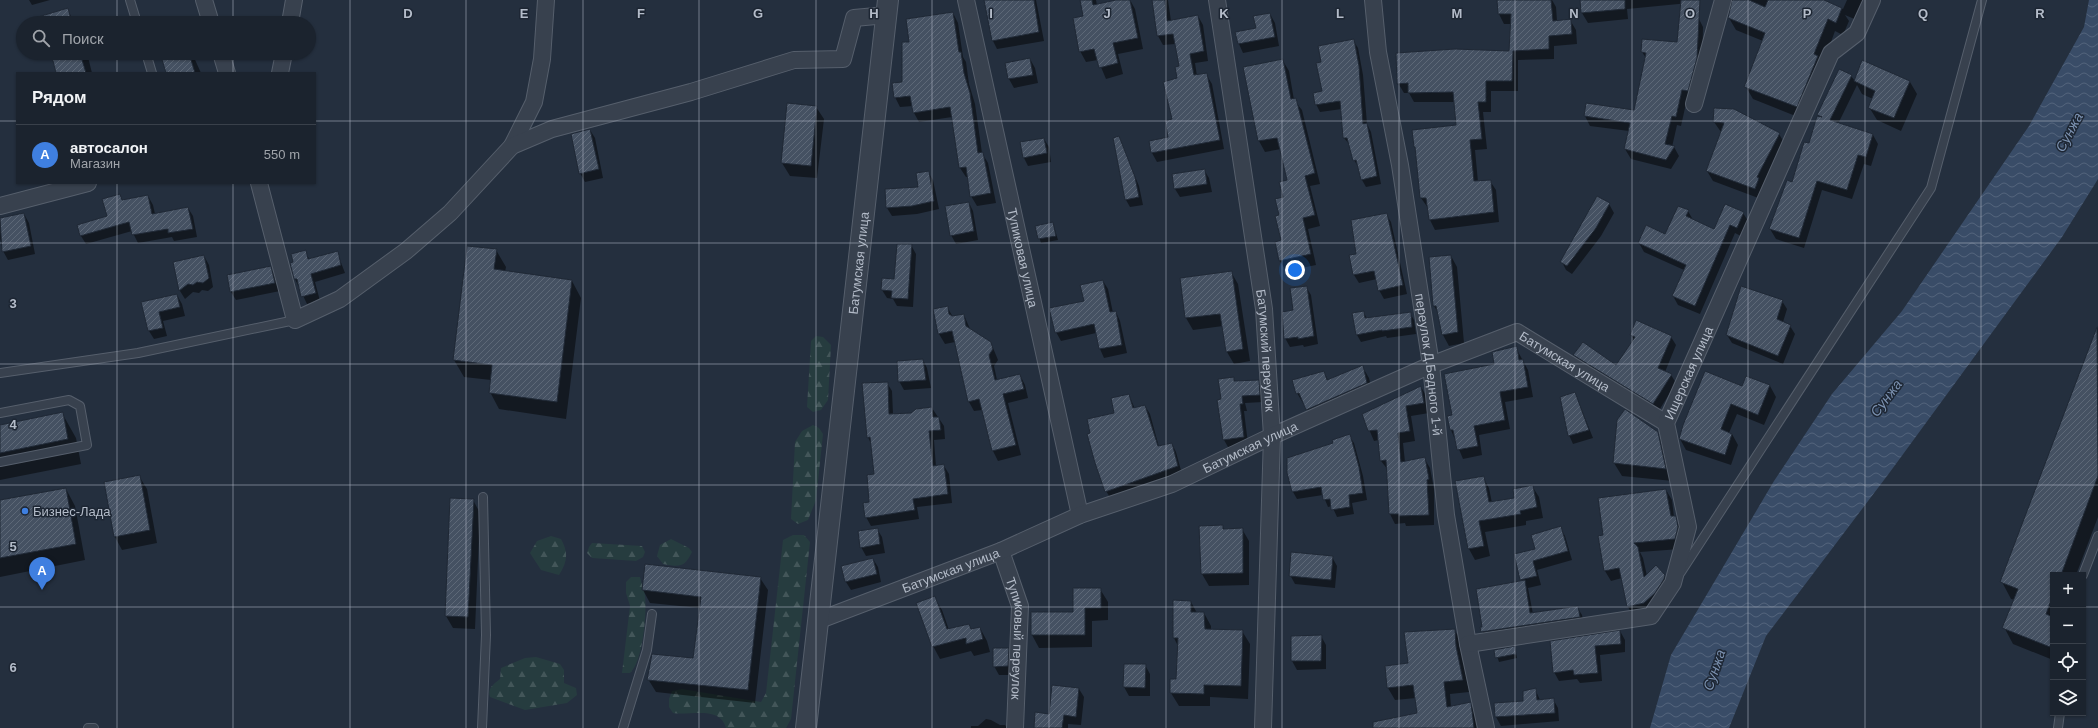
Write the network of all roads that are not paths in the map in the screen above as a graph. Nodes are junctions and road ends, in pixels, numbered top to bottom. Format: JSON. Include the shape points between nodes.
{"nodes":[{"id":1,"x":130,"y":0,"type":"edge"},
{"id":2,"x":204,"y":0,"type":"edge"},
{"id":3,"x":294,"y":0,"type":"edge"},
{"id":4,"x":546,"y":0,"type":"edge"},
{"id":5,"x":966,"y":0,"type":"edge"},
{"id":6,"x":1217,"y":0,"type":"edge"},
{"id":7,"x":1373,"y":0,"type":"edge"},
{"id":8,"x":1723,"y":0,"type":"edge"},
{"id":9,"x":1872,"y":0,"type":"edge"},
{"id":10,"x":1982,"y":0,"type":"edge"},
{"id":11,"x":888,"y":8,"type":"edge"},
{"id":12,"x":135,"y":16,"type":"edge"},
{"id":13,"x":209,"y":16,"type":"edge"},
{"id":14,"x":291,"y":16,"type":"edge"},
{"id":15,"x":148,"y":60,"type":"edge"},
{"id":16,"x":223,"y":60,"type":"edge"},
{"id":17,"x":283,"y":60,"type":"edge"},
{"id":18,"x":152,"y":72,"type":"edge"},
{"id":19,"x":227,"y":72,"type":"edge"},
{"id":20,"x":280,"y":72,"type":"edge"},
{"id":21,"x":1694,"y":104,"type":"dead end"},
{"id":22,"x":512,"y":146,"type":"junction"},
{"id":23,"x":84,"y":184,"type":"edge"},
{"id":24,"x":258,"y":184,"type":"edge"},
{"id":25,"x":0,"y":206,"type":"edge"},
{"id":26,"x":295,"y":320,"type":"junction"},
{"id":27,"x":1431,"y":365,"type":"junction"},
{"id":28,"x":0,"y":373,"type":"edge"},
{"id":29,"x":0,"y":413,"type":"edge"},
{"id":30,"x":1666,"y":423,"type":"junction"},
{"id":31,"x":1272,"y":436,"type":"junction"},
{"id":32,"x":0,"y":462,"type":"edge"},
{"id":33,"x":483,"y":497,"type":"dead end"},
{"id":34,"x":1080,"y":516,"type":"junction"},
{"id":35,"x":2098,"y":536,"type":"edge"},
{"id":36,"x":1001,"y":551,"type":"junction"},
{"id":37,"x":2084,"y":572,"type":"edge"},
{"id":38,"x":1673,"y":583,"type":"junction"},
{"id":39,"x":652,"y":614,"type":"dead end"},
{"id":40,"x":818,"y":621,"type":"junction"},
{"id":41,"x":1468,"y":644,"type":"junction"},
{"id":42,"x":2060,"y":716,"type":"edge"},
{"id":43,"x":88,"y":728,"type":"edge"},
{"id":44,"x":94,"y":728,"type":"edge"},
{"id":45,"x":482,"y":728,"type":"edge"},
{"id":46,"x":623,"y":728,"type":"edge"},
{"id":47,"x":806,"y":728,"type":"edge"},
{"id":48,"x":1015,"y":728,"type":"edge"},
{"id":49,"x":1263,"y":728,"type":"edge"},
{"id":50,"x":1486,"y":728,"type":"edge"},
{"id":51,"x":2058,"y":728,"type":"edge"}],
"edges":[{"from":1,"to":12,"type":"lane"},
{"from":2,"to":13,"type":"street"},
{"from":3,"to":14,"type":"street"},
{"from":4,"to":22,"type":"street","via":[[542,59],[534,102]]},
{"from":5,"to":34,"type":"street","name":"Тупиковая улица"},
{"from":6,"to":31,"type":"street","name":"Батумский переулок","via":[[1264,309]]},
{"from":7,"to":27,"type":"street","name":"переулок Д.Бедного 1-й","via":[[1378,52],[1400,165]]},
{"from":8,"to":21,"type":"street"},
{"from":9,"to":30,"type":"street","name":"Ищерская улица","via":[[1857,33],[1831,53]]},
{"from":10,"to":38,"type":"lane","via":[[1931,188]]},
{"from":11,"to":22,"type":"street","via":[[854,18],[842,59],[794,60],[691,92],[552,128]]},
{"from":11,"to":40,"type":"street","name":"Батумская улица"},
{"from":15,"to":18,"type":"lane"},
{"from":16,"to":19,"type":"street"},
{"from":17,"to":20,"type":"street"},
{"from":22,"to":26,"type":"street","via":[[450,213],[406,251],[340,299]]},
{"from":23,"to":25,"type":"street"},
{"from":24,"to":26,"type":"street"},
{"from":26,"to":28,"type":"lane","via":[[138,353]]},
{"from":27,"to":30,"type":"street","name":"Батумская улица","via":[[1517,332]]},
{"from":27,"to":31,"type":"street","name":"Батумская улица"},
{"from":27,"to":41,"type":"street","name":"переулок Д.Бедного 1-й","via":[[1446,515]]},
{"from":29,"to":32,"type":"lane","via":[[69,400],[80,406],[87,445]]},
{"from":30,"to":38,"type":"street","name":"Ищерская улица","via":[[1688,527]]},
{"from":31,"to":34,"type":"street","name":"Батумская улица","via":[[1172,484]]},
{"from":31,"to":49,"type":"street","name":"Батумский переулок"},
{"from":33,"to":45,"type":"lane","via":[[486,635]]},
{"from":34,"to":36,"type":"street","name":"Батумская улица"},
{"from":35,"to":37,"type":"lane"},
{"from":36,"to":40,"type":"street","name":"Батумская улица"},
{"from":36,"to":48,"type":"street","name":"Тупиковый переулок","via":[[1020,606]]},
{"from":38,"to":41,"type":"street","name":"Ищерская улица","via":[[1650,616]]},
{"from":39,"to":46,"type":"lane","via":[[647,650]]},
{"from":40,"to":47,"type":"street","name":"Батумская улица"},
{"from":41,"to":50,"type":"street","name":"переулок Д.Бедного 1-й"},
{"from":42,"to":51,"type":"lane"},
{"from":43,"to":44,"type":"lane"}]}
